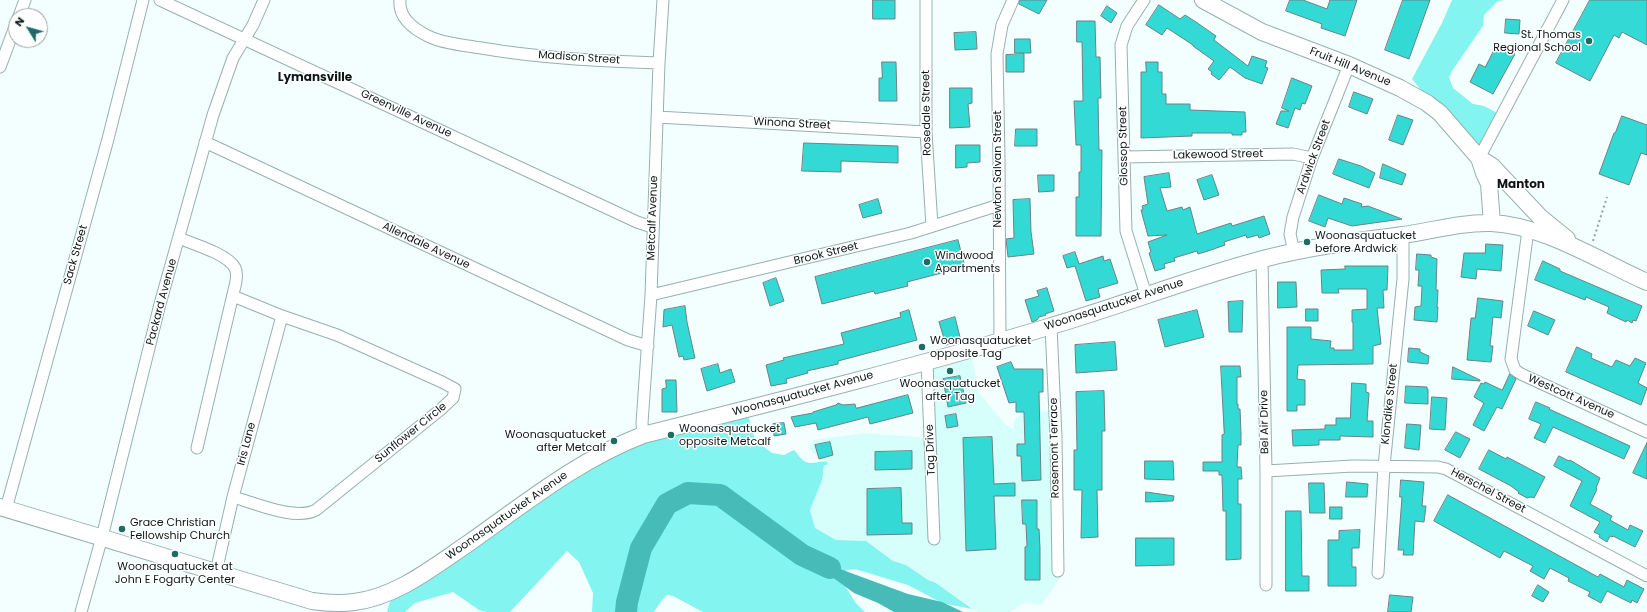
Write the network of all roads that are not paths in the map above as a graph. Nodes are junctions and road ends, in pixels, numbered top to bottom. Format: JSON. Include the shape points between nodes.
{"nodes":[{"id":1,"x":143,"y":0,"type":"edge"},
{"id":2,"x":160,"y":0,"type":"edge"},
{"id":3,"x":264,"y":0,"type":"edge"},
{"id":4,"x":400,"y":0,"type":"edge"},
{"id":5,"x":663,"y":0,"type":"edge"},
{"id":6,"x":926,"y":0,"type":"edge"},
{"id":7,"x":1013,"y":0,"type":"edge"},
{"id":8,"x":1144,"y":0,"type":"edge"},
{"id":9,"x":1203,"y":0,"type":"edge"},
{"id":10,"x":1553,"y":0,"type":"edge"},
{"id":11,"x":1563,"y":0,"type":"edge"},
{"id":12,"x":1557,"y":11,"type":"junction"},
{"id":13,"x":244,"y":39,"type":"junction"},
{"id":14,"x":8,"y":44,"type":"edge"},
{"id":15,"x":1,"y":62,"type":"edge"},
{"id":16,"x":659,"y":63,"type":"junction"},
{"id":17,"x":1349,"y":65,"type":"junction"},
{"id":18,"x":657,"y":117,"type":"junction"},
{"id":19,"x":926,"y":132,"type":"junction"},
{"id":20,"x":205,"y":142,"type":"junction"},
{"id":21,"x":1124,"y":157,"type":"junction"},
{"id":22,"x":1312,"y":158,"type":"junction"},
{"id":23,"x":1479,"y":158,"type":"junction"},
{"id":24,"x":999,"y":205,"type":"junction"},
{"id":25,"x":1492,"y":223,"type":"junction"},
{"id":26,"x":932,"y":226,"type":"junction"},
{"id":27,"x":652,"y":227,"type":"junction"},
{"id":28,"x":1528,"y":230,"type":"junction"},
{"id":29,"x":1403,"y":235,"type":"junction"},
{"id":30,"x":179,"y":238,"type":"junction"},
{"id":31,"x":1294,"y":252,"type":"junction"},
{"id":32,"x":1587,"y":254,"type":"junction"},
{"id":33,"x":1262,"y":260,"type":"junction"},
{"id":34,"x":1647,"y":282,"type":"edge"},
{"id":35,"x":651,"y":295,"type":"junction"},
{"id":36,"x":1146,"y":295,"type":"junction"},
{"id":37,"x":233,"y":296,"type":"junction"},
{"id":38,"x":282,"y":316,"type":"junction"},
{"id":39,"x":1051,"y":326,"type":"junction"},
{"id":40,"x":1000,"y":341,"type":"junction"},
{"id":41,"x":648,"y":346,"type":"junction"},
{"id":42,"x":927,"y":362,"type":"junction"},
{"id":43,"x":1647,"y":432,"type":"edge"},
{"id":44,"x":643,"y":435,"type":"junction"},
{"id":45,"x":197,"y":448,"type":"dead end"},
{"id":46,"x":1384,"y":466,"type":"junction"},
{"id":47,"x":1266,"y":471,"type":"junction"},
{"id":48,"x":233,"y":497,"type":"junction"},
{"id":49,"x":3,"y":508,"type":"edge"},
{"id":50,"x":102,"y":537,"type":"junction"},
{"id":51,"x":934,"y":539,"type":"dead end"},
{"id":52,"x":1058,"y":570,"type":"dead end"},
{"id":53,"x":216,"y":572,"type":"junction"},
{"id":54,"x":1378,"y":573,"type":"dead end"},
{"id":55,"x":1647,"y":576,"type":"edge"},
{"id":56,"x":1266,"y":585,"type":"dead end"},
{"id":57,"x":81,"y":612,"type":"edge"}],
"edges":[{"from":1,"to":49,"type":"street","name":"Sack Street","via":[[108,139]]},
{"from":2,"to":13,"type":"street","name":"Greenville Avenue"},
{"from":3,"to":13,"type":"street","name":"Packard Avenue"},
{"from":4,"to":16,"type":"street","name":"Madison Street","via":[[400,7],[406,20],[432,38],[500,51],[575,59]]},
{"from":5,"to":16,"type":"street","name":"Metcalf Avenue"},
{"from":6,"to":19,"type":"street","name":"Rosedale Street"},
{"from":7,"to":24,"type":"street","name":"Newton Salvan Street","via":[[1002,25],[997,54]]},
{"from":8,"to":21,"type":"street","name":"Glossop Street","via":[[1127,26],[1121,45]]},
{"from":9,"to":17,"type":"street","name":"Fruit Hill Avenue","via":[[1262,32]]},
{"from":10,"to":12,"type":"street"},
{"from":11,"to":12,"type":"street"},
{"from":12,"to":23,"type":"street"},
{"from":13,"to":20,"type":"street","name":"Packard Avenue","via":[[233,58],[222,87]]},
{"from":13,"to":27,"type":"street","name":"Greenville Avenue"},
{"from":14,"to":15,"type":"street"},
{"from":16,"to":18,"type":"street","name":"Metcalf Avenue"},
{"from":17,"to":22,"type":"street","name":"Ardwick Street"},
{"from":17,"to":23,"type":"street","name":"Fruit Hill Avenue","via":[[1427,103],[1440,113]]},
{"from":18,"to":19,"type":"street","name":"Winona Street"},
{"from":18,"to":27,"type":"street","name":"Metcalf Avenue"},
{"from":19,"to":26,"type":"street","name":"Rosedale Street"},
{"from":20,"to":30,"type":"street","name":"Packard Avenue"},
{"from":20,"to":41,"type":"street","name":"Allendale Avenue","via":[[628,340]]},
{"from":21,"to":22,"type":"street","name":"Lakewood Street","via":[[1293,154]]},
{"from":21,"to":36,"type":"street","name":"Glossop Street","via":[[1126,231]]},
{"from":22,"to":31,"type":"street","name":"Ardwick Street","via":[[1293,218],[1290,234]]},
{"from":23,"to":25,"type":"street","name":"Fruit Hill Avenue","via":[[1489,184]]},
{"from":23,"to":32,"type":"street","name":"Fruit Hill Avenue","via":[[1492,166],[1540,217]]},
{"from":24,"to":26,"type":"street","name":"Brook Street"},
{"from":24,"to":40,"type":"street","name":"Newton Salvan Street"},
{"from":25,"to":28,"type":"street","name":"Woonasquatucket Avenue"},
{"from":25,"to":29,"type":"street","name":"Woonasquatucket Avenue","via":[[1477,223]]},
{"from":26,"to":35,"type":"street","name":"Brook Street","via":[[904,235]]},
{"from":27,"to":35,"type":"street","name":"Metcalf Avenue"},
{"from":28,"to":32,"type":"street","name":"Fruit Hill Avenue"},
{"from":28,"to":43,"type":"street","name":"Westcott Avenue","via":[[1511,359],[1515,370]]},
{"from":29,"to":31,"type":"street","name":"Woonasquatucket Avenue"},
{"from":29,"to":46,"type":"street","name":"Klondike Street","via":[[1403,279]]},
{"from":30,"to":37,"type":"street","via":[[219,254],[231,262],[236,269]]},
{"from":30,"to":50,"type":"street","name":"Packard Avenue"},
{"from":31,"to":33,"type":"street","name":"Woonasquatucket Avenue"},
{"from":32,"to":34,"type":"street","name":"Fruit Hill Avenue"},
{"from":33,"to":36,"type":"street","name":"Woonasquatucket Avenue"},
{"from":33,"to":47,"type":"street","name":"Bel Air Drive"},
{"from":35,"to":41,"type":"street","name":"Metcalf Avenue"},
{"from":36,"to":39,"type":"street","name":"Woonasquatucket Avenue"},
{"from":37,"to":38,"type":"street","name":"Sunflower Circle"},
{"from":37,"to":45,"type":"street"},
{"from":38,"to":48,"type":"street","name":"Iris Lane"},
{"from":38,"to":48,"type":"street","name":"Sunflower Circle","via":[[337,335],[442,382],[454,389],[453,398],[309,514],[288,512]]},
{"from":39,"to":40,"type":"street","name":"Woonasquatucket Avenue"},
{"from":39,"to":52,"type":"street","name":"Rosemont Terrace"},
{"from":40,"to":42,"type":"street","name":"Woonasquatucket Avenue"},
{"from":41,"to":44,"type":"street","name":"Metcalf Avenue"},
{"from":42,"to":44,"type":"street","name":"Woonasquatucket Avenue"},
{"from":42,"to":51,"type":"street","name":"Tag Drive"},
{"from":44,"to":53,"type":"street","name":"Woonasquatucket Avenue","via":[[580,465],[436,566],[403,586],[368,600],[343,603],[312,601]]},
{"from":46,"to":47,"type":"street","name":"Herschel Street"},
{"from":46,"to":54,"type":"street","name":"Klondike Street"},
{"from":46,"to":55,"type":"street","name":"Herschel Street","via":[[1428,466],[1446,469]]},
{"from":47,"to":56,"type":"street","name":"Bel Air Drive"},
{"from":48,"to":53,"type":"street","name":"Iris Lane"},
{"from":49,"to":50,"type":"street","name":"Woonasquatucket Avenue"},
{"from":50,"to":53,"type":"street","name":"Woonasquatucket Avenue"},
{"from":50,"to":57,"type":"street","name":"Packard Avenue"}]}
